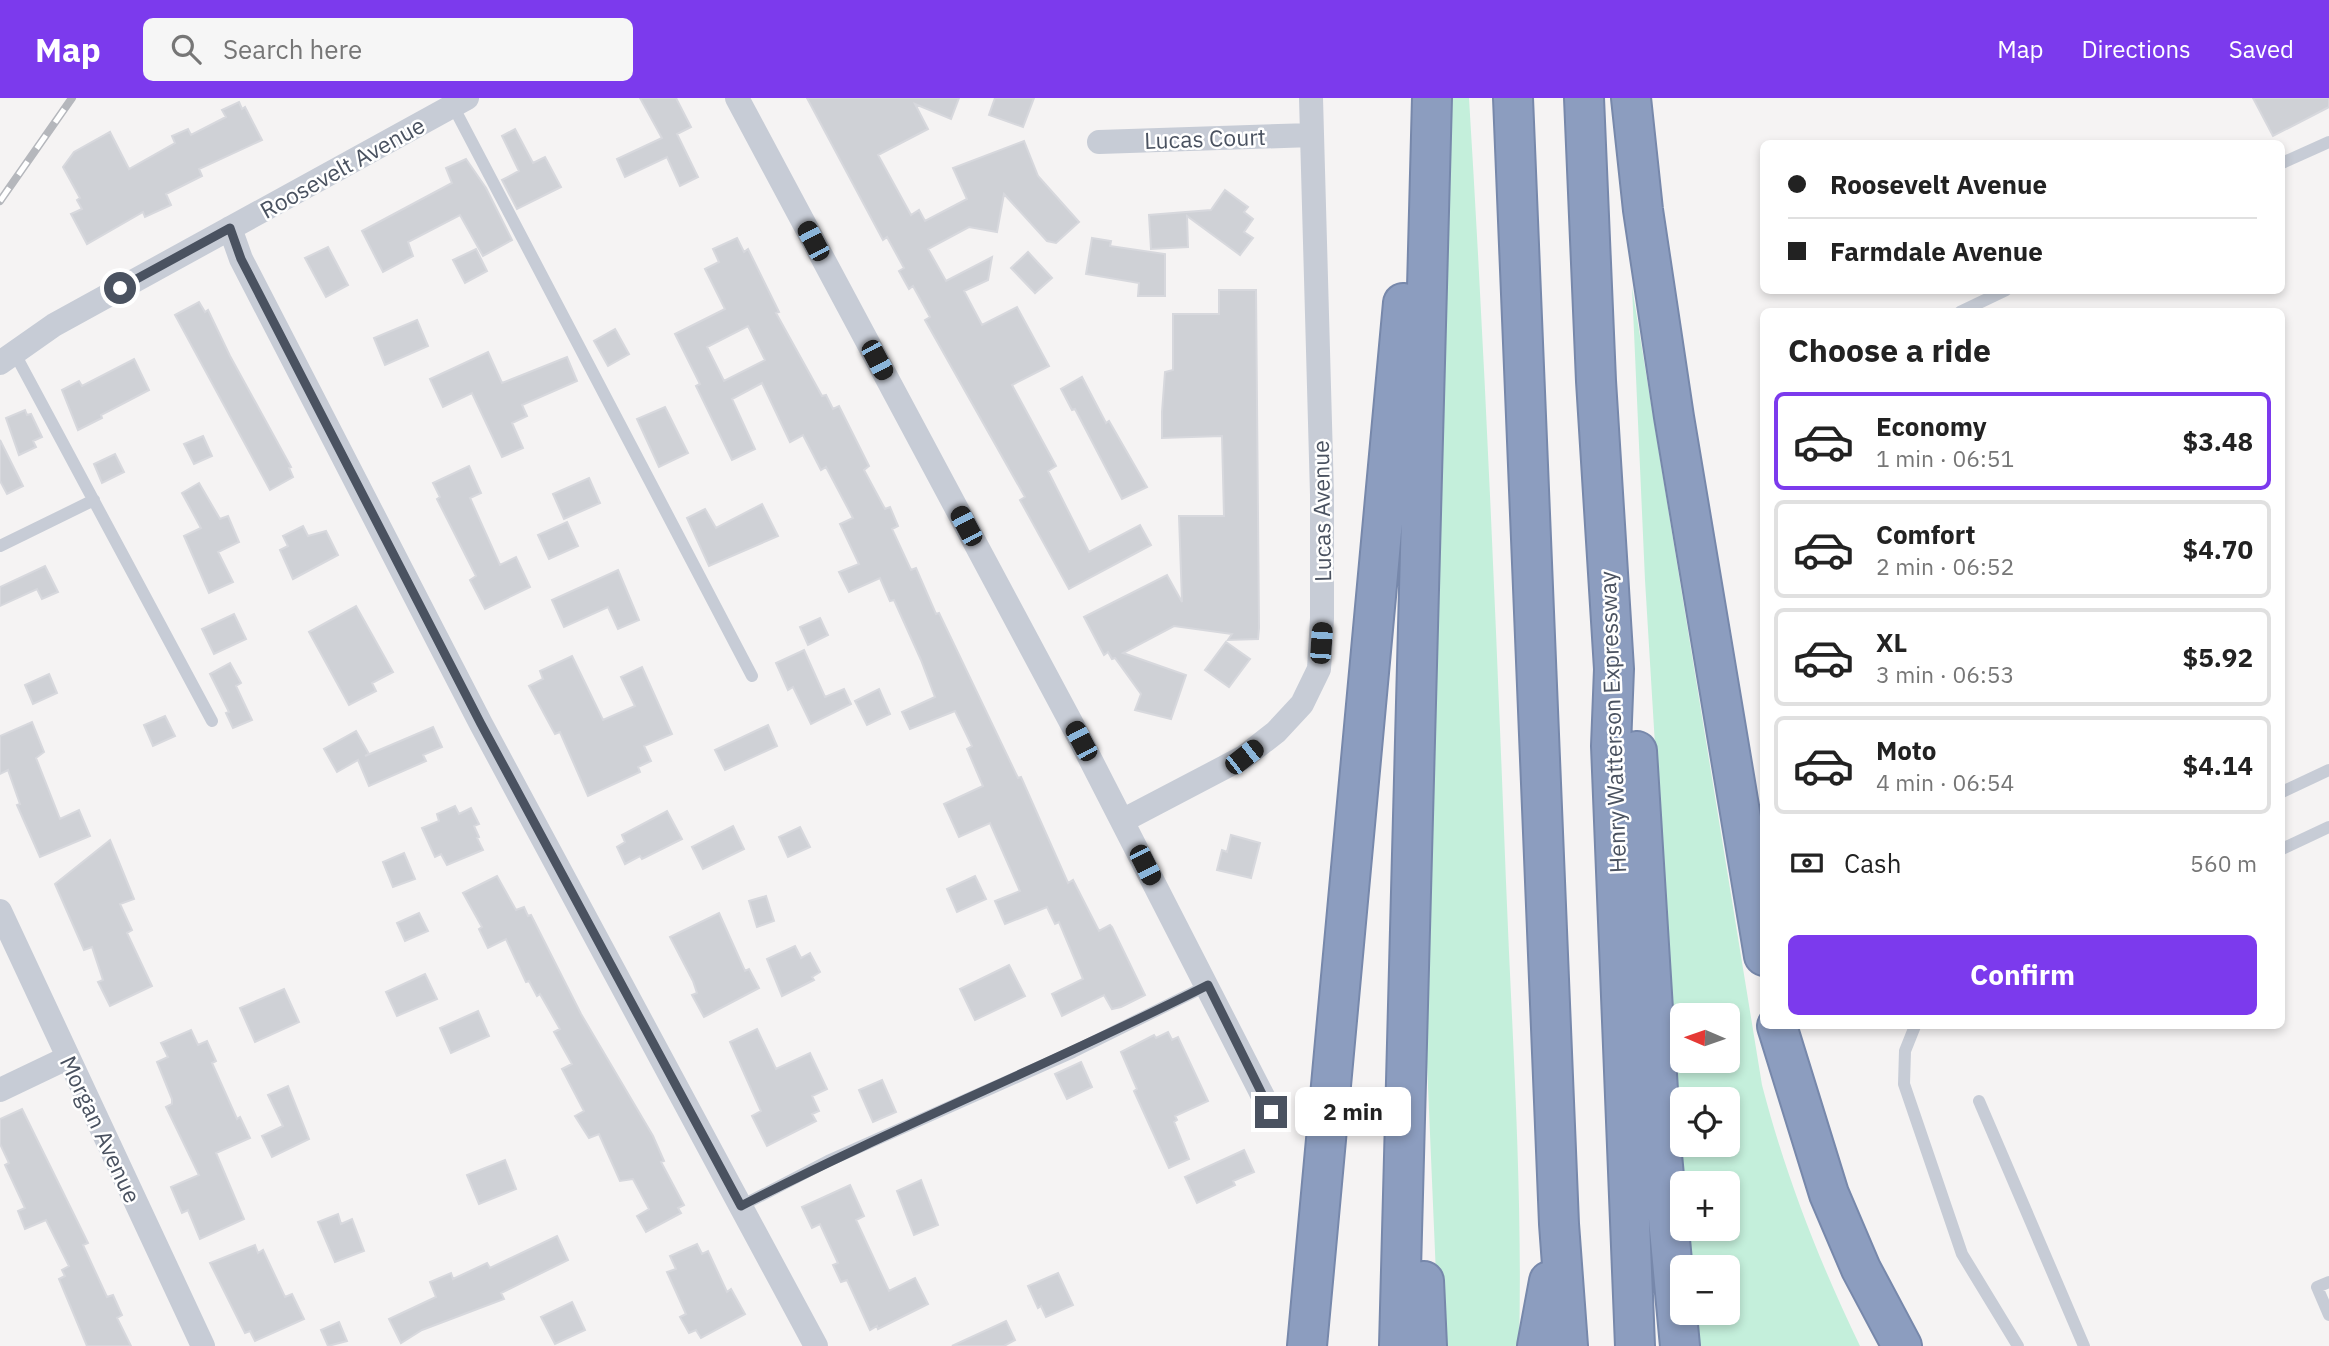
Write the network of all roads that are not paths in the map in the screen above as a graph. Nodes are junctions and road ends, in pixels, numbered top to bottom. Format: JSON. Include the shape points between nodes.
{"nodes":[{"id":1,"x":737,"y":98,"type":"edge"},
{"id":2,"x":1311,"y":98,"type":"edge"},
{"id":3,"x":1432,"y":98,"type":"edge"},
{"id":4,"x":1513,"y":98,"type":"edge"},
{"id":5,"x":1584,"y":98,"type":"edge"},
{"id":6,"x":1631,"y":98,"type":"edge"},
{"id":7,"x":460,"y":102,"type":"edge"},
{"id":8,"x":1312,"y":135,"type":"junction"},
{"id":9,"x":1099,"y":142,"type":"dead end"},
{"id":10,"x":2329,"y":142,"type":"edge"},
{"id":11,"x":2285,"y":162,"type":"edge"},
{"id":12,"x":1429,"y":211,"type":"junction"},
{"id":13,"x":230,"y":228,"type":"junction"},
{"id":14,"x":1998,"y":294,"type":"edge"},
{"id":15,"x":1968,"y":308,"type":"edge"},
{"id":16,"x":7,"y":357,"type":"edge"},
{"id":17,"x":94,"y":500,"type":"junction"},
{"id":18,"x":0,"y":546,"type":"edge"},
{"id":19,"x":1614,"y":669,"type":"junction"},
{"id":20,"x":752,"y":677,"type":"dead end"},
{"id":21,"x":212,"y":721,"type":"dead end"},
{"id":22,"x":2329,"y":770,"type":"edge"},
{"id":23,"x":2285,"y":791,"type":"edge"},
{"id":24,"x":1122,"y":821,"type":"junction"},
{"id":25,"x":2329,"y":827,"type":"edge"},
{"id":26,"x":2285,"y":848,"type":"edge"},
{"id":27,"x":0,"y":911,"type":"edge"},
{"id":28,"x":1760,"y":932,"type":"edge"},
{"id":29,"x":1208,"y":985,"type":"junction"},
{"id":30,"x":1776,"y":1029,"type":"edge"},
{"id":31,"x":1777,"y":1029,"type":"edge"},
{"id":32,"x":1914,"y":1029,"type":"edge"},
{"id":33,"x":67,"y":1058,"type":"junction"},
{"id":34,"x":0,"y":1090,"type":"edge"},
{"id":35,"x":1979,"y":1101,"type":"dead end"},
{"id":36,"x":1271,"y":1112,"type":"dead end"},
{"id":37,"x":1402,"y":1199,"type":"junction"},
{"id":38,"x":741,"y":1206,"type":"junction"},
{"id":39,"x":1559,"y":1224,"type":"junction"},
{"id":40,"x":2329,"y":1282,"type":"edge"},
{"id":41,"x":2329,"y":1315,"type":"edge"},
{"id":42,"x":203,"y":1346,"type":"edge"},
{"id":43,"x":816,"y":1346,"type":"edge"},
{"id":44,"x":1307,"y":1346,"type":"edge"},
{"id":45,"x":1399,"y":1346,"type":"edge"},
{"id":46,"x":1427,"y":1346,"type":"edge"},
{"id":47,"x":1537,"y":1346,"type":"edge"},
{"id":48,"x":1568,"y":1346,"type":"edge"},
{"id":49,"x":1635,"y":1346,"type":"edge"},
{"id":50,"x":1680,"y":1346,"type":"edge"},
{"id":51,"x":1872,"y":1346,"type":"edge"},
{"id":52,"x":1902,"y":1346,"type":"edge"},
{"id":53,"x":2018,"y":1346,"type":"edge"},
{"id":54,"x":2084,"y":1346,"type":"edge"}],
"edges":[{"from":1,"to":24,"type":"street"},
{"from":2,"to":8,"type":"street","name":"Lucas Avenue"},
{"from":3,"to":12,"type":"highway"},
{"from":4,"to":39,"type":"highway"},
{"from":5,"to":19,"type":"highway","name":"Henry Watterson Expressway"},
{"from":6,"to":28,"type":"highway","via":[[1674,418]]},
{"from":7,"to":13,"type":"street","name":"Roosevelt Avenue"},
{"from":7,"to":20,"type":"lane"},
{"from":8,"to":9,"type":"street","name":"Lucas Court"},
{"from":8,"to":24,"type":"street","name":"Lucas Avenue","via":[[1322,495],[1319,669],[1301,704],[1244,757]]},
{"from":10,"to":11,"type":"lane"},
{"from":12,"to":37,"type":"highway"},
{"from":12,"to":44,"type":"highway","via":[[1406,272]]},
{"from":13,"to":16,"type":"street","name":"Roosevelt Avenue","via":[[54,325]]},
{"from":13,"to":38,"type":"street","via":[[241,259],[360,494]]},
{"from":14,"to":15,"type":"lane"},
{"from":16,"to":17,"type":"lane"},
{"from":17,"to":18,"type":"lane"},
{"from":17,"to":21,"type":"lane"},
{"from":19,"to":49,"type":"highway","name":"Henry Watterson Expressway","via":[[1611,746]]},
{"from":19,"to":50,"type":"highway","via":[[1636,745],[1662,1155]]},
{"from":22,"to":23,"type":"lane"},
{"from":24,"to":29,"type":"street"},
{"from":25,"to":26,"type":"lane"},
{"from":27,"to":33,"type":"street","name":"Morgan Avenue"},
{"from":29,"to":36,"type":"street"},
{"from":29,"to":38,"type":"lane"},
{"from":30,"to":51,"type":"highway","via":[[1772,1069],[1791,1150],[1833,1266]]},
{"from":31,"to":52,"type":"highway","via":[[1829,1194]]},
{"from":32,"to":53,"type":"lane","via":[[1905,1051],[1904,1084],[1962,1254]]},
{"from":33,"to":34,"type":"street"},
{"from":33,"to":42,"type":"street","name":"Morgan Avenue"},
{"from":35,"to":54,"type":"lane"},
{"from":37,"to":45,"type":"highway"},
{"from":37,"to":46,"type":"highway","via":[[1422,1251]]},
{"from":38,"to":43,"type":"street"},
{"from":39,"to":47,"type":"highway"},
{"from":39,"to":48,"type":"highway"},
{"from":40,"to":41,"type":"lane","via":[[2317,1287]]}]}
